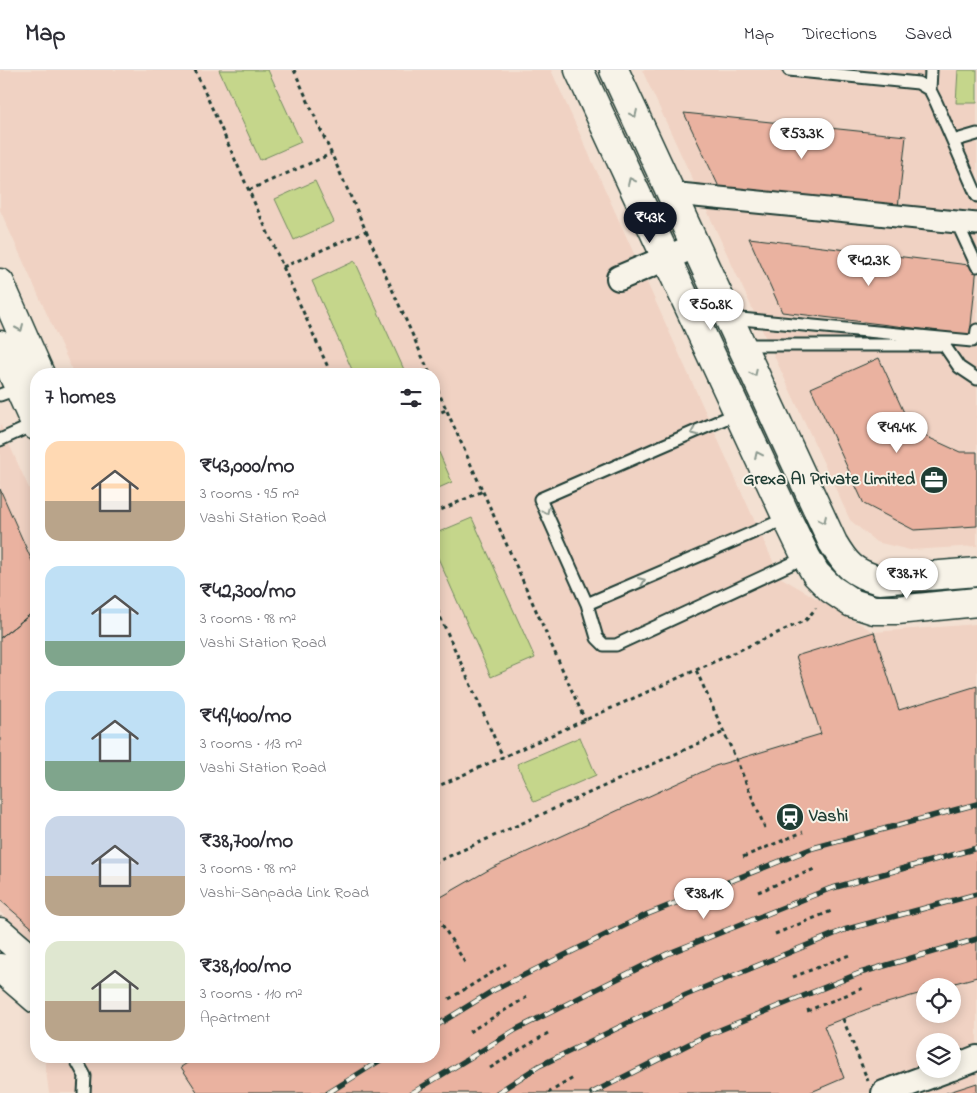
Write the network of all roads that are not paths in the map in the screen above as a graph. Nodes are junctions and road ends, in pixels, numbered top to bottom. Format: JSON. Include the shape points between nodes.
{"nodes":[{"id":1,"x":579,"y":70,"type":"edge"},
{"id":2,"x":614,"y":70,"type":"edge"},
{"id":3,"x":791,"y":70,"type":"edge"},
{"id":4,"x":931,"y":70,"type":"edge"},
{"id":5,"x":930,"y":90,"type":"junction"},
{"id":6,"x":977,"y":134,"type":"edge"},
{"id":7,"x":953,"y":141,"type":"junction"},
{"id":8,"x":671,"y":194,"type":"junction"},
{"id":9,"x":977,"y":196,"type":"edge"},
{"id":10,"x":977,"y":219,"type":"edge"},
{"id":11,"x":959,"y":227,"type":"junction"},
{"id":12,"x":977,"y":229,"type":"edge"},
{"id":13,"x":695,"y":246,"type":"junction"},
{"id":14,"x":666,"y":258,"type":"junction"},
{"id":15,"x":977,"y":266,"type":"edge"},
{"id":16,"x":619,"y":278,"type":"dead end"},
{"id":17,"x":0,"y":283,"type":"edge"},
{"id":18,"x":728,"y":318,"type":"junction"},
{"id":19,"x":977,"y":330,"type":"edge"},
{"id":20,"x":0,"y":345,"type":"edge"},
{"id":21,"x":741,"y":345,"type":"junction"},
{"id":22,"x":977,"y":378,"type":"edge"},
{"id":23,"x":20,"y":385,"type":"edge"},
{"id":24,"x":30,"y":410,"type":"edge"},
{"id":25,"x":738,"y":413,"type":"junction"},
{"id":26,"x":30,"y":428,"type":"edge"},
{"id":27,"x":0,"y":440,"type":"edge"},
{"id":28,"x":787,"y":518,"type":"junction"},
{"id":29,"x":806,"y":557,"type":"junction"},
{"id":30,"x":977,"y":572,"type":"edge"},
{"id":31,"x":977,"y":602,"type":"edge"},
{"id":32,"x":587,"y":604,"type":"junction"},
{"id":33,"x":0,"y":932,"type":"edge"},
{"id":34,"x":30,"y":958,"type":"edge"},
{"id":35,"x":0,"y":968,"type":"edge"},
{"id":36,"x":30,"y":995,"type":"edge"},
{"id":37,"x":977,"y":1058,"type":"edge"},
{"id":38,"x":78,"y":1063,"type":"edge"},
{"id":39,"x":961,"y":1064,"type":"edge"},
{"id":40,"x":916,"y":1077,"type":"edge"},
{"id":41,"x":877,"y":1088,"type":"edge"},
{"id":42,"x":84,"y":1093,"type":"edge"}],
"edges":[{"from":14,"to":1,"type":"main road","one_way":true},
{"from":2,"to":8,"type":"main road","one_way":true},
{"from":3,"to":5,"type":"lane","via":[[918,83]]},
{"from":4,"to":5,"type":"lane"},
{"from":5,"to":7,"type":"lane"},
{"from":6,"to":7,"type":"lane"},
{"from":7,"to":9,"type":"lane"},
{"from":8,"to":10,"type":"lane"},
{"from":8,"to":11,"type":"lane"},
{"from":8,"to":13,"type":"main road"},
{"from":11,"to":12,"type":"lane"},
{"from":11,"to":15,"type":"lane"},
{"from":13,"to":14,"type":"street"},
{"from":13,"to":18,"type":"main road"},
{"from":14,"to":16,"type":"street"},
{"from":14,"to":25,"type":"main road"},
{"from":17,"to":23,"type":"main road","one_way":true},
{"from":18,"to":19,"type":"lane","via":[[972,341]]},
{"from":18,"to":21,"type":"main road"},
{"from":20,"to":23,"type":"main road"},
{"from":21,"to":22,"type":"lane","via":[[944,345],[958,367]]},
{"from":21,"to":30,"type":"main road","one_way":true,"via":[[833,543],[850,567],[879,580]]},
{"from":23,"to":24,"type":"main road"},
{"from":28,"to":25,"type":"main road","one_way":true},
{"from":25,"to":32,"type":"lane","one_way":true,"via":[[540,499]]},
{"from":26,"to":27,"type":"lane"},
{"from":28,"to":29,"type":"main road"},
{"from":32,"to":28,"type":"lane","one_way":true},
{"from":29,"to":31,"type":"main road","via":[[831,590],[852,603],[874,610]]},
{"from":29,"to":32,"type":"lane","via":[[616,644],[604,645],[597,638]]},
{"from":33,"to":34,"type":"main road"},
{"from":35,"to":36,"type":"main road"},
{"from":37,"to":39,"type":"street"},
{"from":38,"to":42,"type":"lane","via":[[85,1076]]},
{"from":40,"to":41,"type":"street"}]}
